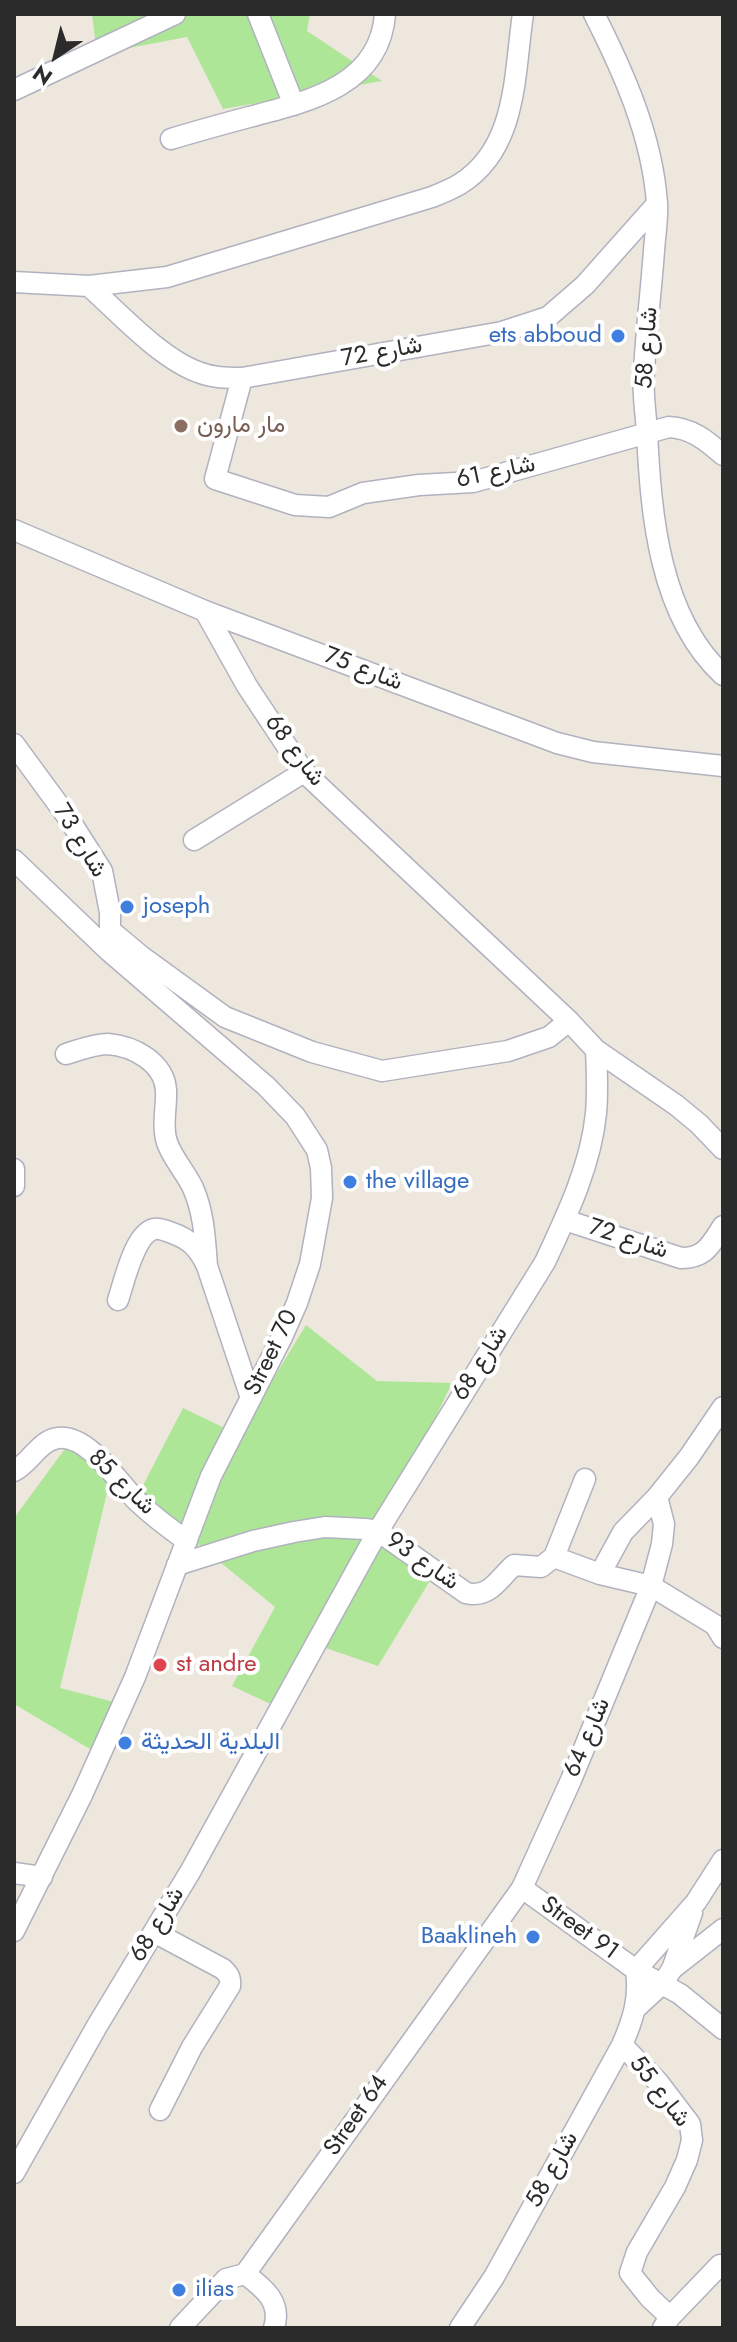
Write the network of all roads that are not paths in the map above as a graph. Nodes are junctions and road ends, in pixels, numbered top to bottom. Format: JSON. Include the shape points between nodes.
{"nodes":[{"id":1,"x":175,"y":14,"type":"edge"},
{"id":2,"x":258,"y":14,"type":"edge"},
{"id":3,"x":385,"y":14,"type":"edge"},
{"id":4,"x":523,"y":14,"type":"edge"},
{"id":5,"x":594,"y":14,"type":"edge"},
{"id":6,"x":14,"y":90,"type":"edge"},
{"id":7,"x":294,"y":105,"type":"junction"},
{"id":8,"x":171,"y":139,"type":"dead end"},
{"id":9,"x":657,"y":204,"type":"junction"},
{"id":10,"x":14,"y":282,"type":"edge"},
{"id":11,"x":89,"y":286,"type":"junction"},
{"id":12,"x":242,"y":378,"type":"junction"},
{"id":13,"x":647,"y":435,"type":"junction"},
{"id":14,"x":723,"y":455,"type":"edge"},
{"id":15,"x":14,"y":530,"type":"edge"},
{"id":16,"x":205,"y":611,"type":"junction"},
{"id":17,"x":723,"y":675,"type":"edge"},
{"id":18,"x":14,"y":744,"type":"edge"},
{"id":19,"x":723,"y":766,"type":"edge"},
{"id":20,"x":304,"y":772,"type":"junction"},
{"id":21,"x":194,"y":840,"type":"dead end"},
{"id":22,"x":14,"y":860,"type":"edge"},
{"id":23,"x":110,"y":941,"type":"junction"},
{"id":24,"x":569,"y":1021,"type":"junction"},
{"id":25,"x":596,"y":1050,"type":"junction"},
{"id":26,"x":66,"y":1054,"type":"dead end"},
{"id":27,"x":723,"y":1149,"type":"edge"},
{"id":28,"x":14,"y":1169,"type":"edge"},
{"id":29,"x":14,"y":1186,"type":"edge"},
{"id":30,"x":565,"y":1220,"type":"junction"},
{"id":31,"x":723,"y":1226,"type":"edge"},
{"id":32,"x":207,"y":1266,"type":"junction"},
{"id":33,"x":118,"y":1300,"type":"dead end"},
{"id":34,"x":251,"y":1398,"type":"junction"},
{"id":35,"x":723,"y":1407,"type":"edge"},
{"id":36,"x":14,"y":1471,"type":"edge"},
{"id":37,"x":585,"y":1479,"type":"dead end"},
{"id":38,"x":657,"y":1497,"type":"junction"},
{"id":39,"x":378,"y":1531,"type":"junction"},
{"id":40,"x":187,"y":1541,"type":"junction"},
{"id":41,"x":554,"y":1557,"type":"junction"},
{"id":42,"x":177,"y":1565,"type":"junction"},
{"id":43,"x":600,"y":1574,"type":"junction"},
{"id":44,"x":651,"y":1586,"type":"junction"},
{"id":45,"x":720,"y":1628,"type":"edge"},
{"id":46,"x":723,"y":1860,"type":"edge"},
{"id":47,"x":14,"y":1873,"type":"edge"},
{"id":48,"x":42,"y":1877,"type":"junction"},
{"id":49,"x":522,"y":1888,"type":"junction"},
{"id":50,"x":696,"y":1902,"type":"junction"},
{"id":51,"x":723,"y":1929,"type":"edge"},
{"id":52,"x":14,"y":1931,"type":"edge"},
{"id":53,"x":154,"y":1932,"type":"junction"},
{"id":54,"x":636,"y":1970,"type":"junction"},
{"id":55,"x":668,"y":1976,"type":"junction"},
{"id":56,"x":636,"y":2008,"type":"junction"},
{"id":57,"x":723,"y":2029,"type":"edge"},
{"id":58,"x":622,"y":2045,"type":"junction"},
{"id":59,"x":160,"y":2110,"type":"dead end"},
{"id":60,"x":14,"y":2173,"type":"edge"},
{"id":61,"x":720,"y":2265,"type":"dead end"},
{"id":62,"x":245,"y":2274,"type":"junction"},
{"id":63,"x":667,"y":2322,"type":"edge"},
{"id":64,"x":180,"y":2328,"type":"edge"},
{"id":65,"x":274,"y":2328,"type":"edge"},
{"id":66,"x":460,"y":2328,"type":"edge"}],
"edges":[{"from":1,"to":6,"type":"street"},
{"from":2,"to":7,"type":"street"},
{"from":3,"to":7,"type":"street","via":[[381,41],[363,67],[332,90]]},
{"from":4,"to":11,"type":"street","via":[[506,124],[494,150],[461,183],[432,197],[167,277]]},
{"from":5,"to":9,"type":"street","name":"شارع 58","via":[[644,132]]},
{"from":7,"to":8,"type":"street"},
{"from":9,"to":12,"type":"street","name":"شارع 72","via":[[585,285],[548,317],[502,332]]},
{"from":9,"to":13,"type":"street","name":"شارع 58","via":[[643,375]]},
{"from":10,"to":11,"type":"street"},
{"from":11,"to":12,"type":"street","name":"شارع 72","via":[[172,359],[198,372]]},
{"from":12,"to":13,"type":"street","name":"شارع 61","via":[[215,479],[295,505],[329,507],[363,493],[473,482]]},
{"from":13,"to":14,"type":"street","name":"شارع 61","via":[[681,428]]},
{"from":13,"to":17,"type":"street","name":"شارع 58","via":[[649,492],[666,572],[691,634]]},
{"from":15,"to":16,"type":"street","name":"شارع 75"},
{"from":16,"to":19,"type":"street","name":"شارع 75","via":[[557,743]]},
{"from":16,"to":20,"type":"street","name":"شارع 68"},
{"from":18,"to":23,"type":"street","name":"شارع 73","via":[[102,871]]},
{"from":20,"to":21,"type":"street"},
{"from":20,"to":24,"type":"street","name":"شارع 68"},
{"from":22,"to":23,"type":"street","name":"Street 70"},
{"from":23,"to":24,"type":"street","via":[[141,956],[225,1017],[312,1052],[382,1071],[508,1051],[549,1037]]},
{"from":23,"to":34,"type":"street","name":"Street 70","via":[[266,1086],[317,1150],[322,1198],[310,1264]]},
{"from":24,"to":25,"type":"street","name":"شارع 68"},
{"from":25,"to":27,"type":"street","via":[[676,1105]]},
{"from":25,"to":30,"type":"street","name":"شارع 68","via":[[593,1134]]},
{"from":26,"to":32,"type":"street","via":[[106,1044],[124,1047],[162,1073],[168,1145],[202,1216]]},
{"from":28,"to":29,"type":"street"},
{"from":30,"to":31,"type":"street","name":"شارع 72","via":[[691,1258],[708,1248]]},
{"from":30,"to":39,"type":"street","name":"شارع 68","via":[[545,1262]]},
{"from":32,"to":33,"type":"street","via":[[188,1240],[154,1229],[139,1241]]},
{"from":32,"to":34,"type":"street"},
{"from":34,"to":40,"type":"street","name":"Street 70","via":[[211,1476]]},
{"from":35,"to":38,"type":"street"},
{"from":36,"to":40,"type":"street","name":"شارع 85","via":[[50,1440],[70,1439],[98,1457],[142,1506]]},
{"from":37,"to":41,"type":"street"},
{"from":38,"to":43,"type":"street","via":[[623,1532]]},
{"from":38,"to":44,"type":"street","name":"شارع 64","via":[[664,1524]]},
{"from":39,"to":41,"type":"street","name":"شارع 93","via":[[475,1595],[487,1592],[514,1565],[541,1567]]},
{"from":39,"to":42,"type":"street","name":"شارع 93","via":[[325,1527],[294,1532]]},
{"from":39,"to":53,"type":"street","name":"شارع 68"},
{"from":40,"to":42,"type":"street","name":"Street 70"},
{"from":41,"to":43,"type":"street"},
{"from":42,"to":48,"type":"street","name":"Street 70","via":[[135,1677]]},
{"from":43,"to":44,"type":"street"},
{"from":44,"to":45,"type":"street"},
{"from":44,"to":49,"type":"street","name":"شارع 64"},
{"from":46,"to":50,"type":"street","name":"شارع 58"},
{"from":47,"to":48,"type":"street"},
{"from":48,"to":52,"type":"street","name":"Street 70"},
{"from":49,"to":54,"type":"street","name":"Street 91"},
{"from":49,"to":62,"type":"street","name":"Street 64"},
{"from":50,"to":54,"type":"street","name":"شارع 58"},
{"from":50,"to":55,"type":"street","name":"شارع 58"},
{"from":51,"to":55,"type":"street"},
{"from":53,"to":59,"type":"street","via":[[223,1969],[230,1980]]},
{"from":53,"to":60,"type":"street","name":"شارع 68"},
{"from":54,"to":55,"type":"street","name":"Street 91"},
{"from":54,"to":56,"type":"street","name":"شارع 58"},
{"from":55,"to":56,"type":"street","name":"شارع 58"},
{"from":55,"to":57,"type":"street","name":"Street 91"},
{"from":56,"to":58,"type":"street","name":"شارع 58"},
{"from":58,"to":63,"type":"street","name":"شارع 55","via":[[690,2124],[687,2160],[630,2273]]},
{"from":58,"to":66,"type":"street","name":"شارع 58","via":[[494,2277]]},
{"from":61,"to":63,"type":"street"},
{"from":62,"to":64,"type":"street","name":"Street 64","via":[[226,2279]]},
{"from":62,"to":65,"type":"street","via":[[275,2305]]}]}
